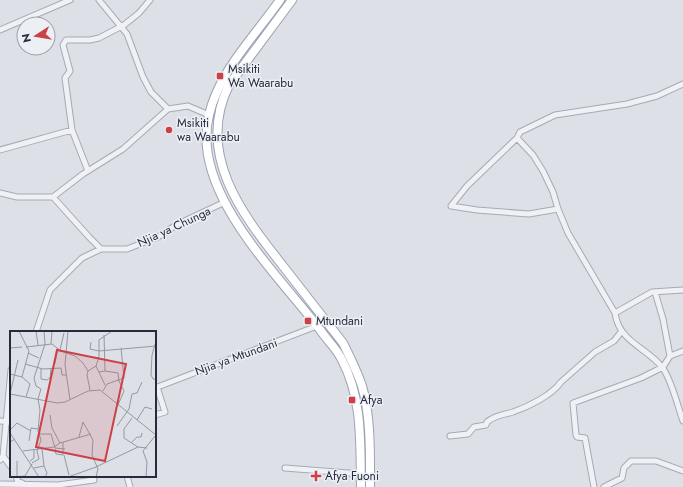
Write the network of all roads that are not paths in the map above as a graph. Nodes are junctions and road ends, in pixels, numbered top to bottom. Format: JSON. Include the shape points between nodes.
{"nodes":[{"id":1,"x":70,"y":0,"type":"edge"},
{"id":2,"x":99,"y":0,"type":"edge"},
{"id":3,"x":150,"y":0,"type":"edge"},
{"id":4,"x":280,"y":0,"type":"edge"},
{"id":5,"x":292,"y":0,"type":"edge"},
{"id":6,"x":121,"y":27,"type":"junction"},
{"id":7,"x":0,"y":30,"type":"edge"},
{"id":8,"x":683,"y":84,"type":"edge"},
{"id":9,"x":168,"y":109,"type":"junction"},
{"id":10,"x":209,"y":115,"type":"junction"},
{"id":11,"x":72,"y":130,"type":"junction"},
{"id":12,"x":517,"y":138,"type":"junction"},
{"id":13,"x":0,"y":150,"type":"edge"},
{"id":14,"x":88,"y":171,"type":"junction"},
{"id":15,"x":0,"y":193,"type":"edge"},
{"id":16,"x":53,"y":198,"type":"junction"},
{"id":17,"x":225,"y":202,"type":"junction"},
{"id":18,"x":558,"y":209,"type":"junction"},
{"id":19,"x":102,"y":249,"type":"junction"},
{"id":20,"x":683,"y":290,"type":"edge"},
{"id":21,"x":655,"y":292,"type":"junction"},
{"id":22,"x":615,"y":313,"type":"junction"},
{"id":23,"x":317,"y":326,"type":"junction"},
{"id":24,"x":36,"y":331,"type":"edge"},
{"id":25,"x":621,"y":332,"type":"junction"},
{"id":26,"x":683,"y":351,"type":"edge"},
{"id":27,"x":670,"y":356,"type":"junction"},
{"id":28,"x":663,"y":367,"type":"junction"},
{"id":29,"x":156,"y":388,"type":"edge"},
{"id":30,"x":10,"y":396,"type":"edge"},
{"id":31,"x":156,"y":415,"type":"edge"},
{"id":32,"x":0,"y":421,"type":"edge"},
{"id":33,"x":683,"y":421,"type":"edge"},
{"id":34,"x":9,"y":422,"type":"edge"},
{"id":35,"x":450,"y":436,"type":"dead end"},
{"id":36,"x":2,"y":458,"type":"edge"},
{"id":37,"x":10,"y":465,"type":"edge"},
{"id":38,"x":285,"y":468,"type":"dead end"},
{"id":39,"x":683,"y":471,"type":"edge"},
{"id":40,"x":361,"y":474,"type":"junction"},
{"id":41,"x":16,"y":477,"type":"edge"},
{"id":42,"x":127,"y":477,"type":"edge"},
{"id":43,"x":94,"y":480,"type":"dead end"},
{"id":44,"x":0,"y":484,"type":"edge"},
{"id":45,"x":29,"y":484,"type":"junction"},
{"id":46,"x":130,"y":487,"type":"edge"},
{"id":47,"x":361,"y":487,"type":"edge"},
{"id":48,"x":370,"y":487,"type":"edge"},
{"id":49,"x":594,"y":487,"type":"edge"},
{"id":50,"x":604,"y":487,"type":"edge"}],
"edges":[{"from":1,"to":7,"type":"street"},
{"from":2,"to":6,"type":"street"},
{"from":3,"to":6,"type":"street","via":[[139,13]]},
{"from":4,"to":10,"type":"main road","via":[[223,79]]},
{"from":5,"to":48,"type":"main road","via":[[224,96],[218,113],[218,147],[226,179],[242,213],[343,343],[352,360],[362,386],[366,410]]},
{"from":6,"to":9,"type":"street","via":[[151,92]]},
{"from":6,"to":11,"type":"street","via":[[90,40],[66,40],[63,45],[70,71],[65,78]]},
{"from":8,"to":12,"type":"street","via":[[657,96],[627,104],[555,115],[520,132]]},
{"from":9,"to":10,"type":"street","via":[[188,106]]},
{"from":9,"to":14,"type":"street","via":[[123,149]]},
{"from":10,"to":17,"type":"main road","via":[[206,138],[209,158],[215,181]]},
{"from":11,"to":13,"type":"street"},
{"from":11,"to":14,"type":"street"},
{"from":12,"to":18,"type":"street","via":[[533,155],[543,171]]},
{"from":12,"to":18,"type":"street","via":[[467,186],[451,206],[529,214]]},
{"from":14,"to":16,"type":"street"},
{"from":15,"to":16,"type":"street","via":[[17,197]]},
{"from":16,"to":19,"type":"street"},
{"from":17,"to":19,"type":"street","name":"Njia ya Chunga","via":[[176,225],[158,237],[127,249]]},
{"from":17,"to":23,"type":"main road","via":[[247,239]]},
{"from":18,"to":22,"type":"street","via":[[568,233]]},
{"from":19,"to":24,"type":"street","via":[[82,258],[50,290]]},
{"from":20,"to":21,"type":"street"},
{"from":21,"to":22,"type":"street"},
{"from":21,"to":27,"type":"street"},
{"from":22,"to":25,"type":"street","via":[[616,324]]},
{"from":23,"to":29,"type":"street","name":"Njia ya Mtundani"},
{"from":23,"to":40,"type":"main road","via":[[342,359],[354,390],[359,411]]},
{"from":25,"to":28,"type":"street"},
{"from":25,"to":35,"type":"street","via":[[614,341],[595,352],[558,387],[534,404],[495,416],[486,425],[474,427],[468,434]]},
{"from":26,"to":27,"type":"street"},
{"from":27,"to":28,"type":"street"},
{"from":28,"to":33,"type":"street"},
{"from":28,"to":49,"type":"street","via":[[641,378],[573,403],[576,435],[585,438]]},
{"from":29,"to":31,"type":"street","via":[[165,412]]},
{"from":30,"to":34,"type":"street"},
{"from":32,"to":34,"type":"street"},
{"from":34,"to":36,"type":"street"},
{"from":36,"to":37,"type":"street"},
{"from":38,"to":40,"type":"street"},
{"from":39,"to":50,"type":"street","via":[[656,461],[631,461],[624,468],[622,478]]},
{"from":40,"to":47,"type":"main road"},
{"from":41,"to":45,"type":"street","via":[[18,482]]},
{"from":42,"to":46,"type":"street"},
{"from":43,"to":45,"type":"street","via":[[58,485]]},
{"from":44,"to":45,"type":"street"}]}
